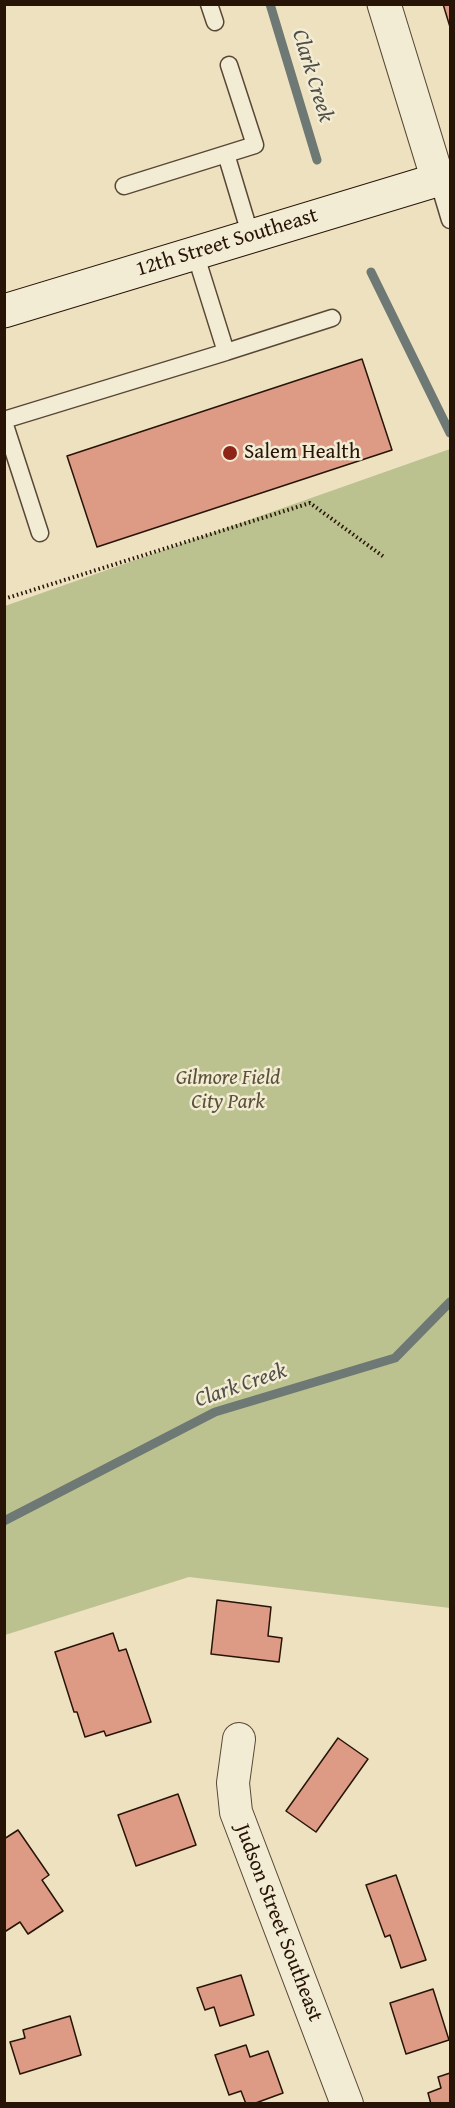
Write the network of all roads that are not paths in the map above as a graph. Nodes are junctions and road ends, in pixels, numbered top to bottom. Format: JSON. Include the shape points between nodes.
{"nodes":[{"id":1,"x":209,"y":4,"type":"edge"},
{"id":2,"x":384,"y":4,"type":"edge"},
{"id":3,"x":215,"y":22,"type":"dead end"},
{"id":4,"x":229,"y":65,"type":"dead end"},
{"id":5,"x":226,"y":154,"type":"junction"},
{"id":6,"x":444,"y":178,"type":"edge"},
{"id":7,"x":124,"y":186,"type":"dead end"},
{"id":8,"x":450,"y":220,"type":"edge"},
{"id":9,"x":251,"y":237,"type":"junction"},
{"id":10,"x":195,"y":253,"type":"junction"},
{"id":11,"x":4,"y":311,"type":"edge"},
{"id":12,"x":332,"y":318,"type":"dead end"},
{"id":13,"x":226,"y":352,"type":"junction"},
{"id":14,"x":4,"y":421,"type":"edge"},
{"id":15,"x":40,"y":533,"type":"dead end"},
{"id":16,"x":239,"y":1739,"type":"dead end"},
{"id":17,"x":347,"y":2103,"type":"edge"}],
"edges":[{"from":1,"to":3,"type":"lane"},
{"from":2,"to":6,"type":"main road"},
{"from":4,"to":5,"type":"lane","via":[[255,145]]},
{"from":5,"to":7,"type":"lane"},
{"from":5,"to":9,"type":"lane"},
{"from":6,"to":8,"type":"lane"},
{"from":6,"to":9,"type":"main road","name":"12th Street Southeast"},
{"from":9,"to":10,"type":"main road","name":"12th Street Southeast"},
{"from":10,"to":11,"type":"main road","name":"12th Street Southeast"},
{"from":10,"to":13,"type":"lane"},
{"from":12,"to":13,"type":"lane"},
{"from":13,"to":14,"type":"lane"},
{"from":14,"to":15,"type":"lane"},
{"from":16,"to":17,"type":"street","name":"Judson Street Southeast","via":[[233,1783],[236,1812]]}]}
